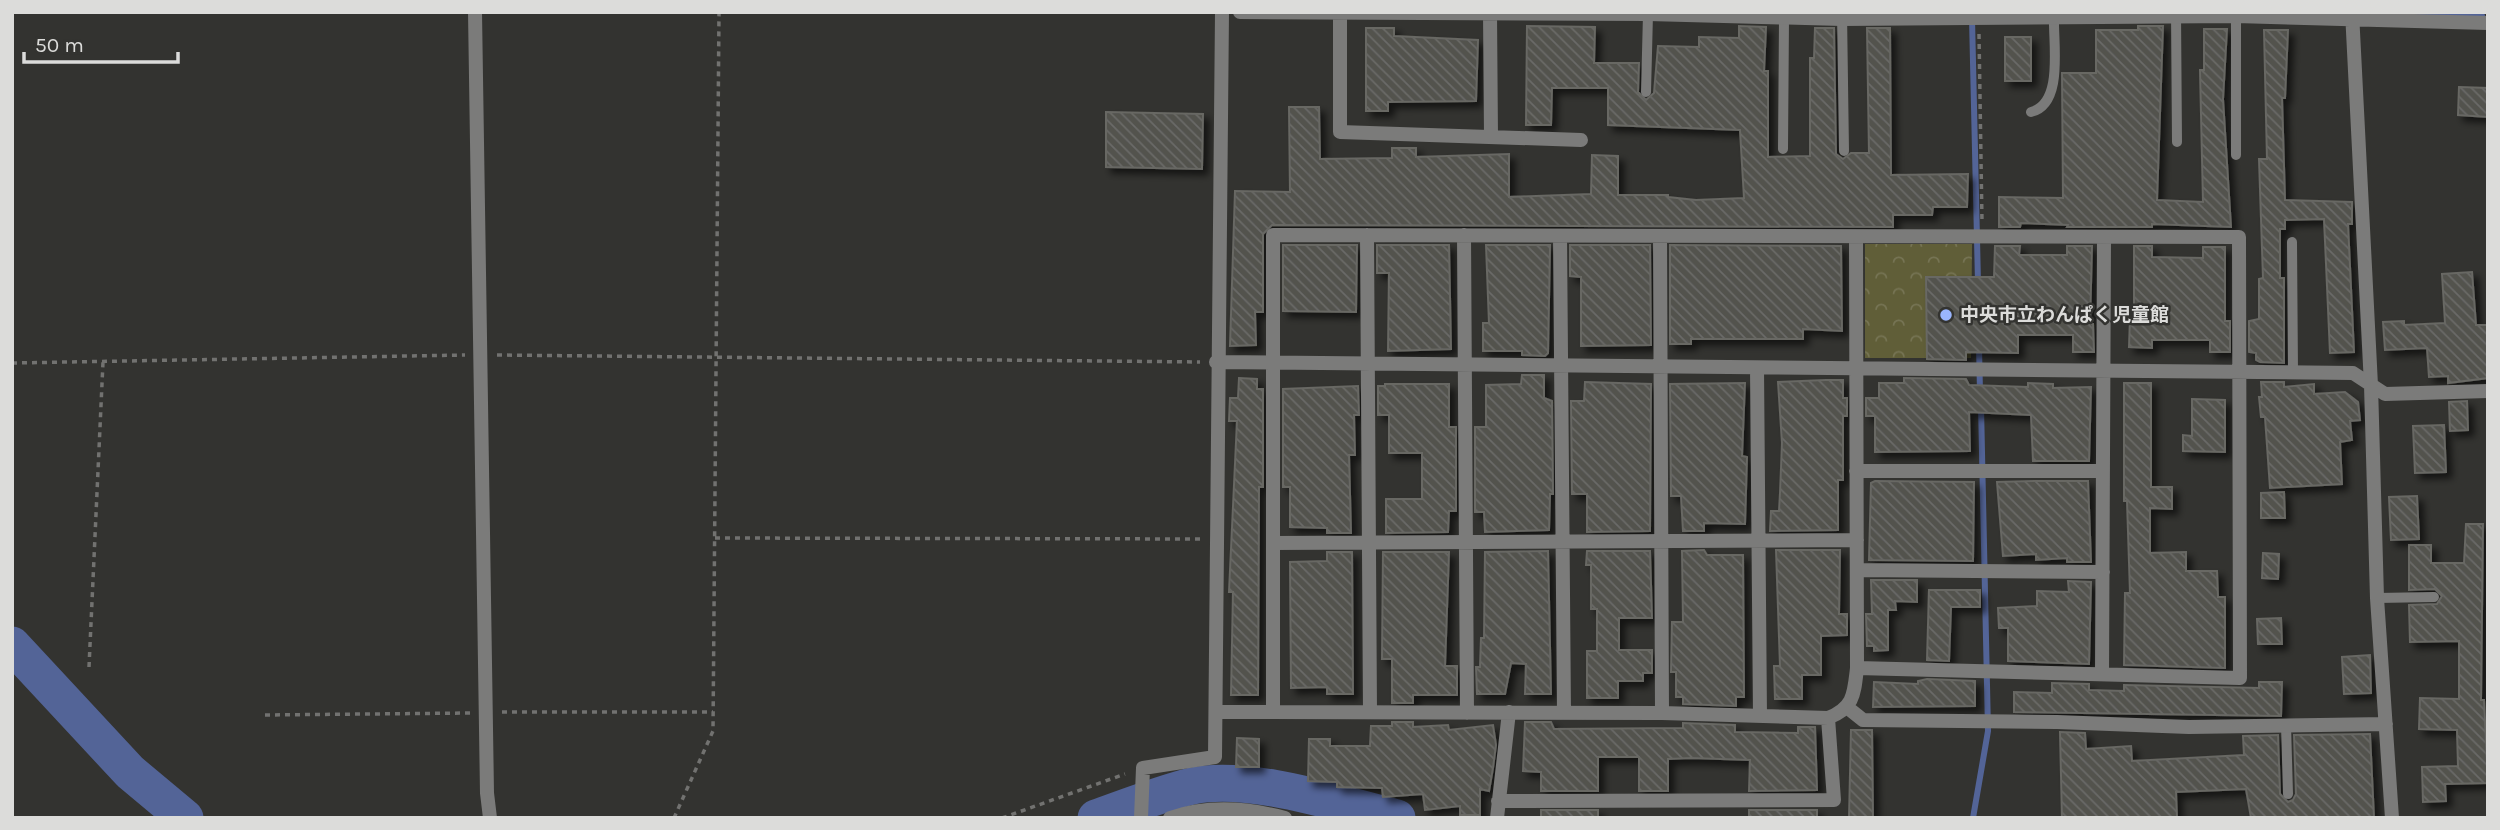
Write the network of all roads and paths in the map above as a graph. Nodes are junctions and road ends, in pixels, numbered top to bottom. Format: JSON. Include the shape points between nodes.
{"nodes":[{"id":1,"x":475,"y":12,"type":"edge"},
{"id":2,"x":719,"y":12,"type":"edge"},
{"id":3,"x":1222,"y":12,"type":"edge"},
{"id":4,"x":1240,"y":12,"type":"edge"},
{"id":5,"x":1334,"y":13,"type":"edge"},
{"id":6,"x":1394,"y":13,"type":"edge"},
{"id":7,"x":1490,"y":13,"type":"edge"},
{"id":8,"x":1513,"y":13,"type":"edge"},
{"id":9,"x":1648,"y":14,"type":"edge"},
{"id":10,"x":2176,"y":14,"type":"edge"},
{"id":11,"x":1842,"y":16,"type":"edge"},
{"id":12,"x":1957,"y":16,"type":"edge"},
{"id":13,"x":2236,"y":16,"type":"junction"},
{"id":14,"x":2352,"y":16,"type":"edge"},
{"id":15,"x":1977,"y":17,"type":"junction"},
{"id":16,"x":2054,"y":17,"type":"junction"},
{"id":17,"x":1784,"y":19,"type":"junction"},
{"id":18,"x":2488,"y":23,"type":"edge"},
{"id":19,"x":1646,"y":92,"type":"dead end"},
{"id":20,"x":2031,"y":112,"type":"dead end"},
{"id":21,"x":1491,"y":137,"type":"junction"},
{"id":22,"x":1581,"y":140,"type":"dead end"},
{"id":23,"x":2176,"y":142,"type":"dead end"},
{"id":24,"x":1783,"y":149,"type":"dead end"},
{"id":25,"x":1844,"y":151,"type":"dead end"},
{"id":26,"x":2236,"y":155,"type":"dead end"},
{"id":27,"x":1367,"y":235,"type":"junction"},
{"id":28,"x":1464,"y":235,"type":"junction"},
{"id":29,"x":1559,"y":236,"type":"junction"},
{"id":30,"x":1660,"y":236,"type":"junction"},
{"id":31,"x":1856,"y":237,"type":"junction"},
{"id":32,"x":1981,"y":237,"type":"junction"},
{"id":33,"x":2104,"y":239,"type":"junction"},
{"id":34,"x":2292,"y":242,"type":"dead end"},
{"id":35,"x":480,"y":355,"type":"junction"},
{"id":36,"x":717,"y":359,"type":"junction"},
{"id":37,"x":12,"y":362,"type":"edge"},
{"id":38,"x":103,"y":362,"type":"junction"},
{"id":39,"x":1216,"y":362,"type":"junction"},
{"id":40,"x":1273,"y":363,"type":"junction"},
{"id":41,"x":1368,"y":365,"type":"junction"},
{"id":42,"x":1465,"y":366,"type":"junction"},
{"id":43,"x":1561,"y":366,"type":"junction"},
{"id":44,"x":1661,"y":367,"type":"junction"},
{"id":45,"x":1757,"y":368,"type":"junction"},
{"id":46,"x":1856,"y":369,"type":"junction"},
{"id":47,"x":2104,"y":371,"type":"junction"},
{"id":48,"x":2241,"y":372,"type":"junction"},
{"id":49,"x":2293,"y":372,"type":"junction"},
{"id":50,"x":2371,"y":385,"type":"junction"},
{"id":51,"x":2488,"y":391,"type":"edge"},
{"id":52,"x":1856,"y":471,"type":"junction"},
{"id":53,"x":2103,"y":471,"type":"junction"},
{"id":54,"x":715,"y":538,"type":"junction"},
{"id":55,"x":1217,"y":539,"type":"junction"},
{"id":56,"x":1857,"y":540,"type":"junction"},
{"id":57,"x":1662,"y":541,"type":"junction"},
{"id":58,"x":1759,"y":541,"type":"junction"},
{"id":59,"x":1466,"y":542,"type":"junction"},
{"id":60,"x":1562,"y":542,"type":"junction"},
{"id":61,"x":1273,"y":543,"type":"junction"},
{"id":62,"x":1368,"y":543,"type":"junction"},
{"id":63,"x":1857,"y":570,"type":"junction"},
{"id":64,"x":2103,"y":572,"type":"junction"},
{"id":65,"x":2434,"y":597,"type":"dead end"},
{"id":66,"x":2376,"y":598,"type":"junction"},
{"id":67,"x":89,"y":667,"type":"dead end"},
{"id":68,"x":1857,"y":668,"type":"junction"},
{"id":69,"x":2102,"y":674,"type":"junction"},
{"id":70,"x":1848,"y":708,"type":"junction"},
{"id":71,"x":1218,"y":712,"type":"junction"},
{"id":72,"x":1273,"y":712,"type":"junction"},
{"id":73,"x":1370,"y":712,"type":"junction"},
{"id":74,"x":1509,"y":712,"type":"junction"},
{"id":75,"x":1564,"y":712,"type":"junction"},
{"id":76,"x":1662,"y":712,"type":"junction"},
{"id":77,"x":1466,"y":713,"type":"junction"},
{"id":78,"x":1760,"y":716,"type":"junction"},
{"id":79,"x":1828,"y":718,"type":"junction"},
{"id":80,"x":2386,"y":724,"type":"junction"},
{"id":81,"x":2286,"y":725,"type":"junction"},
{"id":82,"x":1143,"y":768,"type":"junction"},
{"id":83,"x":2288,"y":794,"type":"dead end"},
{"id":84,"x":1499,"y":801,"type":"junction"},
{"id":85,"x":1141,"y":817,"type":"edge"},
{"id":86,"x":491,"y":818,"type":"edge"},
{"id":87,"x":674,"y":818,"type":"edge"},
{"id":88,"x":1002,"y":818,"type":"edge"},
{"id":89,"x":1170,"y":818,"type":"edge"},
{"id":90,"x":1285,"y":818,"type":"edge"},
{"id":91,"x":1497,"y":818,"type":"edge"},
{"id":92,"x":2392,"y":818,"type":"edge"}],
"edges":[{"from":1,"to":35,"type":"street"},
{"from":2,"to":36,"type":"path"},
{"from":3,"to":39,"type":"street"},
{"from":4,"to":5,"type":"street"},
{"from":5,"to":6,"type":"street"},
{"from":5,"to":21,"type":"street","via":[[1340,132]]},
{"from":6,"to":7,"type":"street"},
{"from":7,"to":8,"type":"street"},
{"from":7,"to":21,"type":"street"},
{"from":8,"to":9,"type":"street"},
{"from":9,"to":17,"type":"street"},
{"from":9,"to":19,"type":"lane"},
{"from":10,"to":13,"type":"street"},
{"from":10,"to":16,"type":"street"},
{"from":10,"to":23,"type":"lane"},
{"from":11,"to":12,"type":"street"},
{"from":11,"to":17,"type":"street"},
{"from":11,"to":25,"type":"lane"},
{"from":12,"to":15,"type":"street"},
{"from":13,"to":14,"type":"street"},
{"from":13,"to":26,"type":"lane"},
{"from":14,"to":18,"type":"street"},
{"from":14,"to":50,"type":"street"},
{"from":15,"to":16,"type":"street"},
{"from":15,"to":32,"type":"path"},
{"from":16,"to":20,"type":"lane","via":[[2053,86],[2048,102]]},
{"from":17,"to":24,"type":"lane"},
{"from":21,"to":22,"type":"street"},
{"from":27,"to":28,"type":"street"},
{"from":27,"to":40,"type":"street","via":[[1273,235]]},
{"from":27,"to":41,"type":"street"},
{"from":28,"to":29,"type":"street"},
{"from":28,"to":42,"type":"street"},
{"from":29,"to":30,"type":"street"},
{"from":29,"to":43,"type":"street"},
{"from":30,"to":31,"type":"street"},
{"from":30,"to":44,"type":"street"},
{"from":31,"to":32,"type":"street"},
{"from":31,"to":46,"type":"street"},
{"from":32,"to":33,"type":"street"},
{"from":33,"to":47,"type":"street"},
{"from":33,"to":48,"type":"street","via":[[2239,237]]},
{"from":34,"to":49,"type":"lane"},
{"from":35,"to":36,"type":"path"},
{"from":35,"to":38,"type":"path"},
{"from":35,"to":86,"type":"street"},
{"from":36,"to":39,"type":"path"},
{"from":36,"to":54,"type":"path"},
{"from":37,"to":38,"type":"path"},
{"from":38,"to":67,"type":"path"},
{"from":39,"to":40,"type":"street"},
{"from":39,"to":55,"type":"street"},
{"from":40,"to":41,"type":"street"},
{"from":40,"to":61,"type":"street"},
{"from":41,"to":42,"type":"street"},
{"from":41,"to":62,"type":"street"},
{"from":42,"to":43,"type":"street"},
{"from":42,"to":59,"type":"street"},
{"from":43,"to":44,"type":"street"},
{"from":43,"to":60,"type":"street"},
{"from":44,"to":45,"type":"street"},
{"from":44,"to":57,"type":"street"},
{"from":45,"to":46,"type":"street"},
{"from":45,"to":58,"type":"street"},
{"from":46,"to":47,"type":"street"},
{"from":46,"to":52,"type":"street"},
{"from":47,"to":48,"type":"street"},
{"from":47,"to":53,"type":"street"},
{"from":48,"to":49,"type":"street"},
{"from":48,"to":69,"type":"street","via":[[2241,678]]},
{"from":49,"to":50,"type":"street","via":[[2353,373]]},
{"from":50,"to":51,"type":"street","via":[[2385,394]]},
{"from":50,"to":66,"type":"street"},
{"from":52,"to":53,"type":"street"},
{"from":52,"to":56,"type":"street"},
{"from":53,"to":64,"type":"street"},
{"from":54,"to":55,"type":"path"},
{"from":54,"to":87,"type":"path","via":[[713,731]]},
{"from":55,"to":71,"type":"street"},
{"from":56,"to":58,"type":"street"},
{"from":56,"to":63,"type":"street"},
{"from":57,"to":58,"type":"street"},
{"from":57,"to":60,"type":"street"},
{"from":57,"to":76,"type":"street"},
{"from":58,"to":78,"type":"street"},
{"from":59,"to":60,"type":"street"},
{"from":59,"to":62,"type":"street"},
{"from":59,"to":77,"type":"street"},
{"from":60,"to":75,"type":"street"},
{"from":61,"to":62,"type":"street"},
{"from":61,"to":72,"type":"street"},
{"from":62,"to":73,"type":"street"},
{"from":63,"to":64,"type":"street"},
{"from":63,"to":68,"type":"street"},
{"from":64,"to":69,"type":"street"},
{"from":65,"to":66,"type":"lane"},
{"from":66,"to":80,"type":"street"},
{"from":68,"to":69,"type":"street"},
{"from":68,"to":70,"type":"street","via":[[1854,701]]},
{"from":70,"to":79,"type":"street"},
{"from":70,"to":81,"type":"street","via":[[1863,720]]},
{"from":71,"to":72,"type":"street"},
{"from":71,"to":82,"type":"street","via":[[1215,757]]},
{"from":72,"to":73,"type":"street"},
{"from":73,"to":77,"type":"street"},
{"from":74,"to":75,"type":"street"},
{"from":74,"to":77,"type":"street"},
{"from":74,"to":84,"type":"street"},
{"from":75,"to":76,"type":"street"},
{"from":76,"to":78,"type":"street"},
{"from":78,"to":79,"type":"street"},
{"from":79,"to":84,"type":"street","via":[[1834,800]]},
{"from":80,"to":81,"type":"street"},
{"from":80,"to":92,"type":"street"},
{"from":81,"to":83,"type":"lane"},
{"from":82,"to":85,"type":"street"},
{"from":82,"to":88,"type":"path"},
{"from":84,"to":91,"type":"street"},
{"from":89,"to":90,"type":"street","via":[[1218,810],[1253,810]]}]}
